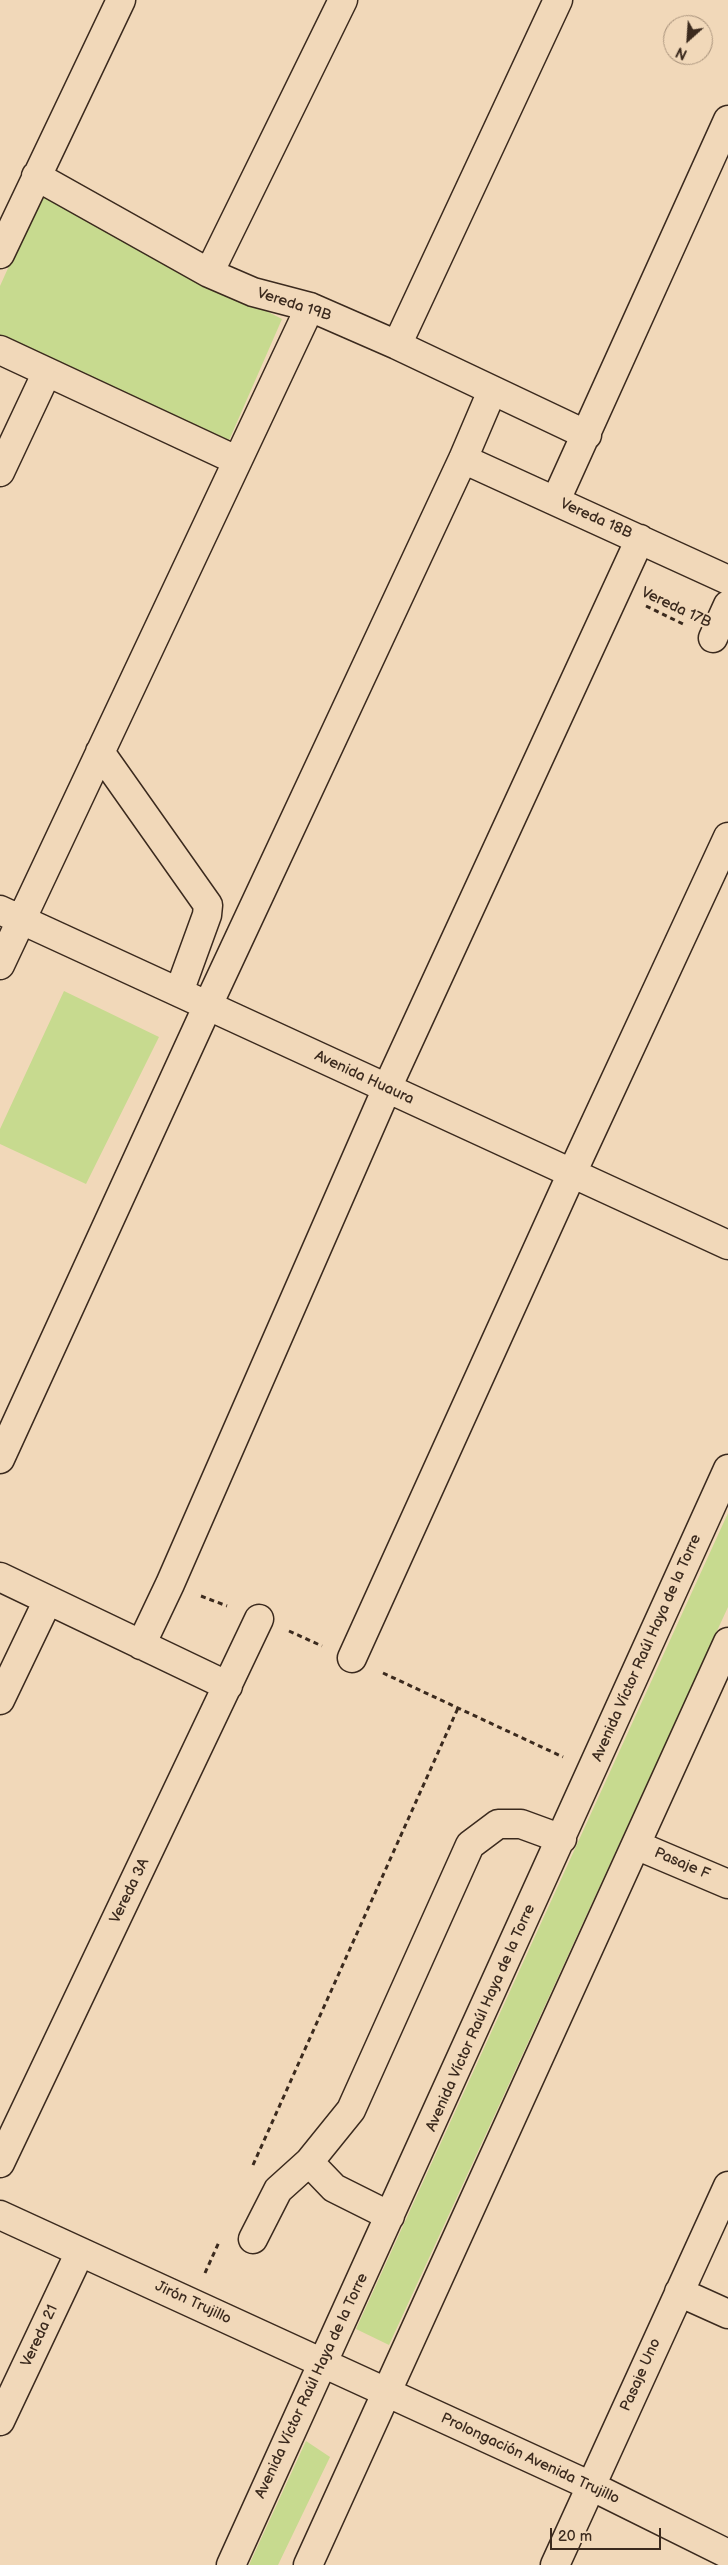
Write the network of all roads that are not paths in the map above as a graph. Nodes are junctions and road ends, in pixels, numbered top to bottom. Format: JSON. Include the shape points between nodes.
{"nodes":[{"id":1,"x":120,"y":0,"type":"edge"},
{"id":2,"x":343,"y":0,"type":"edge"},
{"id":3,"x":558,"y":0,"type":"edge"},
{"id":4,"x":728,"y":120,"type":"edge"},
{"id":5,"x":36,"y":176,"type":"junction"},
{"id":6,"x":0,"y":254,"type":"edge"},
{"id":7,"x":209,"y":273,"type":"junction"},
{"id":8,"x":310,"y":307,"type":"junction"},
{"id":9,"x":397,"y":345,"type":"junction"},
{"id":10,"x":0,"y":350,"type":"edge"},
{"id":11,"x":47,"y":372,"type":"junction"},
{"id":12,"x":492,"y":392,"type":"junction"},
{"id":13,"x":587,"y":435,"type":"junction"},
{"id":14,"x":463,"y":459,"type":"junction"},
{"id":15,"x":236,"y":460,"type":"junction"},
{"id":16,"x":0,"y":472,"type":"edge"},
{"id":17,"x":556,"y":500,"type":"junction"},
{"id":18,"x":640,"y":538,"type":"junction"},
{"id":19,"x":728,"y":580,"type":"edge"},
{"id":20,"x":728,"y":605,"type":"edge"},
{"id":21,"x":713,"y":638,"type":"road end"},
{"id":22,"x":100,"y":752,"type":"junction"},
{"id":23,"x":728,"y":837,"type":"edge"},
{"id":24,"x":10,"y":915,"type":"edge"},
{"id":25,"x":0,"y":965,"type":"edge"},
{"id":26,"x":179,"y":992,"type":"junction"},
{"id":27,"x":208,"y":1006,"type":"junction"},
{"id":28,"x":387,"y":1088,"type":"junction"},
{"id":29,"x":572,"y":1173,"type":"junction"},
{"id":30,"x":728,"y":1245,"type":"edge"},
{"id":31,"x":0,"y":1459,"type":"edge"},
{"id":32,"x":728,"y":1469,"type":"edge"},
{"id":33,"x":0,"y":1577,"type":"edge"},
{"id":34,"x":48,"y":1600,"type":"junction"},
{"id":35,"x":260,"y":1619,"type":"dead end"},
{"id":36,"x":728,"y":1642,"type":"edge"},
{"id":37,"x":141,"y":1645,"type":"junction"},
{"id":38,"x":352,"y":1658,"type":"dead end"},
{"id":39,"x":7,"y":1666,"type":"edge"},
{"id":40,"x":228,"y":1686,"type":"junction"},
{"id":41,"x":0,"y":1700,"type":"edge"},
{"id":42,"x":562,"y":1839,"type":"junction"},
{"id":43,"x":636,"y":1845,"type":"junction"},
{"id":44,"x":728,"y":1884,"type":"edge"},
{"id":45,"x":309,"y":2162,"type":"junction"},
{"id":46,"x":0,"y":2163,"type":"edge"},
{"id":47,"x":728,"y":2186,"type":"edge"},
{"id":48,"x":0,"y":2215,"type":"edge"},
{"id":49,"x":390,"y":2216,"type":"junction"},
{"id":50,"x":253,"y":2239,"type":"dead end"},
{"id":51,"x":80,"y":2252,"type":"junction"},
{"id":52,"x":679,"y":2292,"type":"junction"},
{"id":53,"x":728,"y":2314,"type":"edge"},
{"id":54,"x":322,"y":2362,"type":"junction"},
{"id":55,"x":386,"y":2391,"type":"junction"},
{"id":56,"x":0,"y":2421,"type":"edge"},
{"id":57,"x":591,"y":2486,"type":"junction"},
{"id":58,"x":728,"y":2554,"type":"edge"},
{"id":59,"x":231,"y":2565,"type":"edge"},
{"id":60,"x":308,"y":2565,"type":"edge"},
{"id":61,"x":555,"y":2565,"type":"edge"}],
"edges":[{"from":1,"to":5,"type":"street"},
{"from":2,"to":7,"type":"street"},
{"from":3,"to":9,"type":"street"},
{"from":4,"to":13,"type":"street"},
{"from":5,"to":6,"type":"street"},
{"from":5,"to":7,"type":"street","name":"Vereda 19B"},
{"from":7,"to":8,"type":"street","name":"Vereda 19B","via":[[253,292]]},
{"from":8,"to":9,"type":"street","name":"Vereda 19B"},
{"from":8,"to":15,"type":"street"},
{"from":9,"to":12,"type":"street","name":"Vereda 19B"},
{"from":10,"to":11,"type":"street"},
{"from":11,"to":15,"type":"street"},
{"from":11,"to":16,"type":"street"},
{"from":12,"to":13,"type":"street","name":"Vereda 19B"},
{"from":12,"to":14,"type":"street"},
{"from":13,"to":17,"type":"street"},
{"from":14,"to":17,"type":"street","name":"Vereda 18B"},
{"from":14,"to":27,"type":"street"},
{"from":15,"to":22,"type":"street"},
{"from":17,"to":18,"type":"street","name":"Vereda 18B"},
{"from":18,"to":19,"type":"street","name":"Vereda 18B"},
{"from":18,"to":28,"type":"street"},
{"from":20,"to":21,"type":"street"},
{"from":22,"to":24,"type":"street"},
{"from":22,"to":26,"type":"street","via":[[208,904],[208,915]]},
{"from":23,"to":29,"type":"street"},
{"from":24,"to":25,"type":"street"},
{"from":24,"to":26,"type":"street","name":"Avenida Huaura"},
{"from":26,"to":27,"type":"street","name":"Avenida Huaura"},
{"from":27,"to":28,"type":"street","name":"Avenida Huaura"},
{"from":27,"to":31,"type":"street"},
{"from":28,"to":29,"type":"street","name":"Avenida Huaura"},
{"from":28,"to":37,"type":"street"},
{"from":29,"to":30,"type":"street","name":"Avenida Huaura"},
{"from":29,"to":38,"type":"street"},
{"from":32,"to":42,"type":"street","name":"Avenida Víctor Raúl Haya de la Torre"},
{"from":33,"to":34,"type":"street"},
{"from":34,"to":37,"type":"street"},
{"from":34,"to":39,"type":"street"},
{"from":35,"to":40,"type":"street","name":"Vereda 3A"},
{"from":36,"to":43,"type":"street"},
{"from":37,"to":40,"type":"street"},
{"from":39,"to":41,"type":"street"},
{"from":40,"to":46,"type":"street","name":"Vereda 3A"},
{"from":42,"to":45,"type":"street","via":[[521,1824],[498,1824],[470,1845],[350,2110]]},
{"from":42,"to":49,"type":"street","name":"Avenida Víctor Raúl Haya de la Torre"},
{"from":43,"to":44,"type":"street","name":"Pasaje F"},
{"from":43,"to":55,"type":"street"},
{"from":45,"to":49,"type":"street","via":[[334,2188]]},
{"from":45,"to":50,"type":"street","via":[[278,2190]]},
{"from":47,"to":52,"type":"street","name":"Pasaje Uno"},
{"from":48,"to":51,"type":"street","name":"Jirón Trujillo"},
{"from":49,"to":54,"type":"street","name":"Avenida Víctor Raúl Haya de la Torre"},
{"from":51,"to":54,"type":"street","name":"Jirón Trujillo"},
{"from":51,"to":56,"type":"street","name":"Vereda 21"},
{"from":52,"to":53,"type":"street"},
{"from":52,"to":57,"type":"street","name":"Pasaje Uno"},
{"from":54,"to":55,"type":"street","name":"Jirón Trujillo"},
{"from":54,"to":59,"type":"street","name":"Avenida Víctor Raúl Haya de la Torre"},
{"from":55,"to":57,"type":"street","name":"Prolongación Avenida Trujillo"},
{"from":55,"to":60,"type":"street"},
{"from":57,"to":58,"type":"street","name":"Prolongación Avenida Trujillo"},
{"from":57,"to":61,"type":"street","name":"Pasaje Uno"}]}
